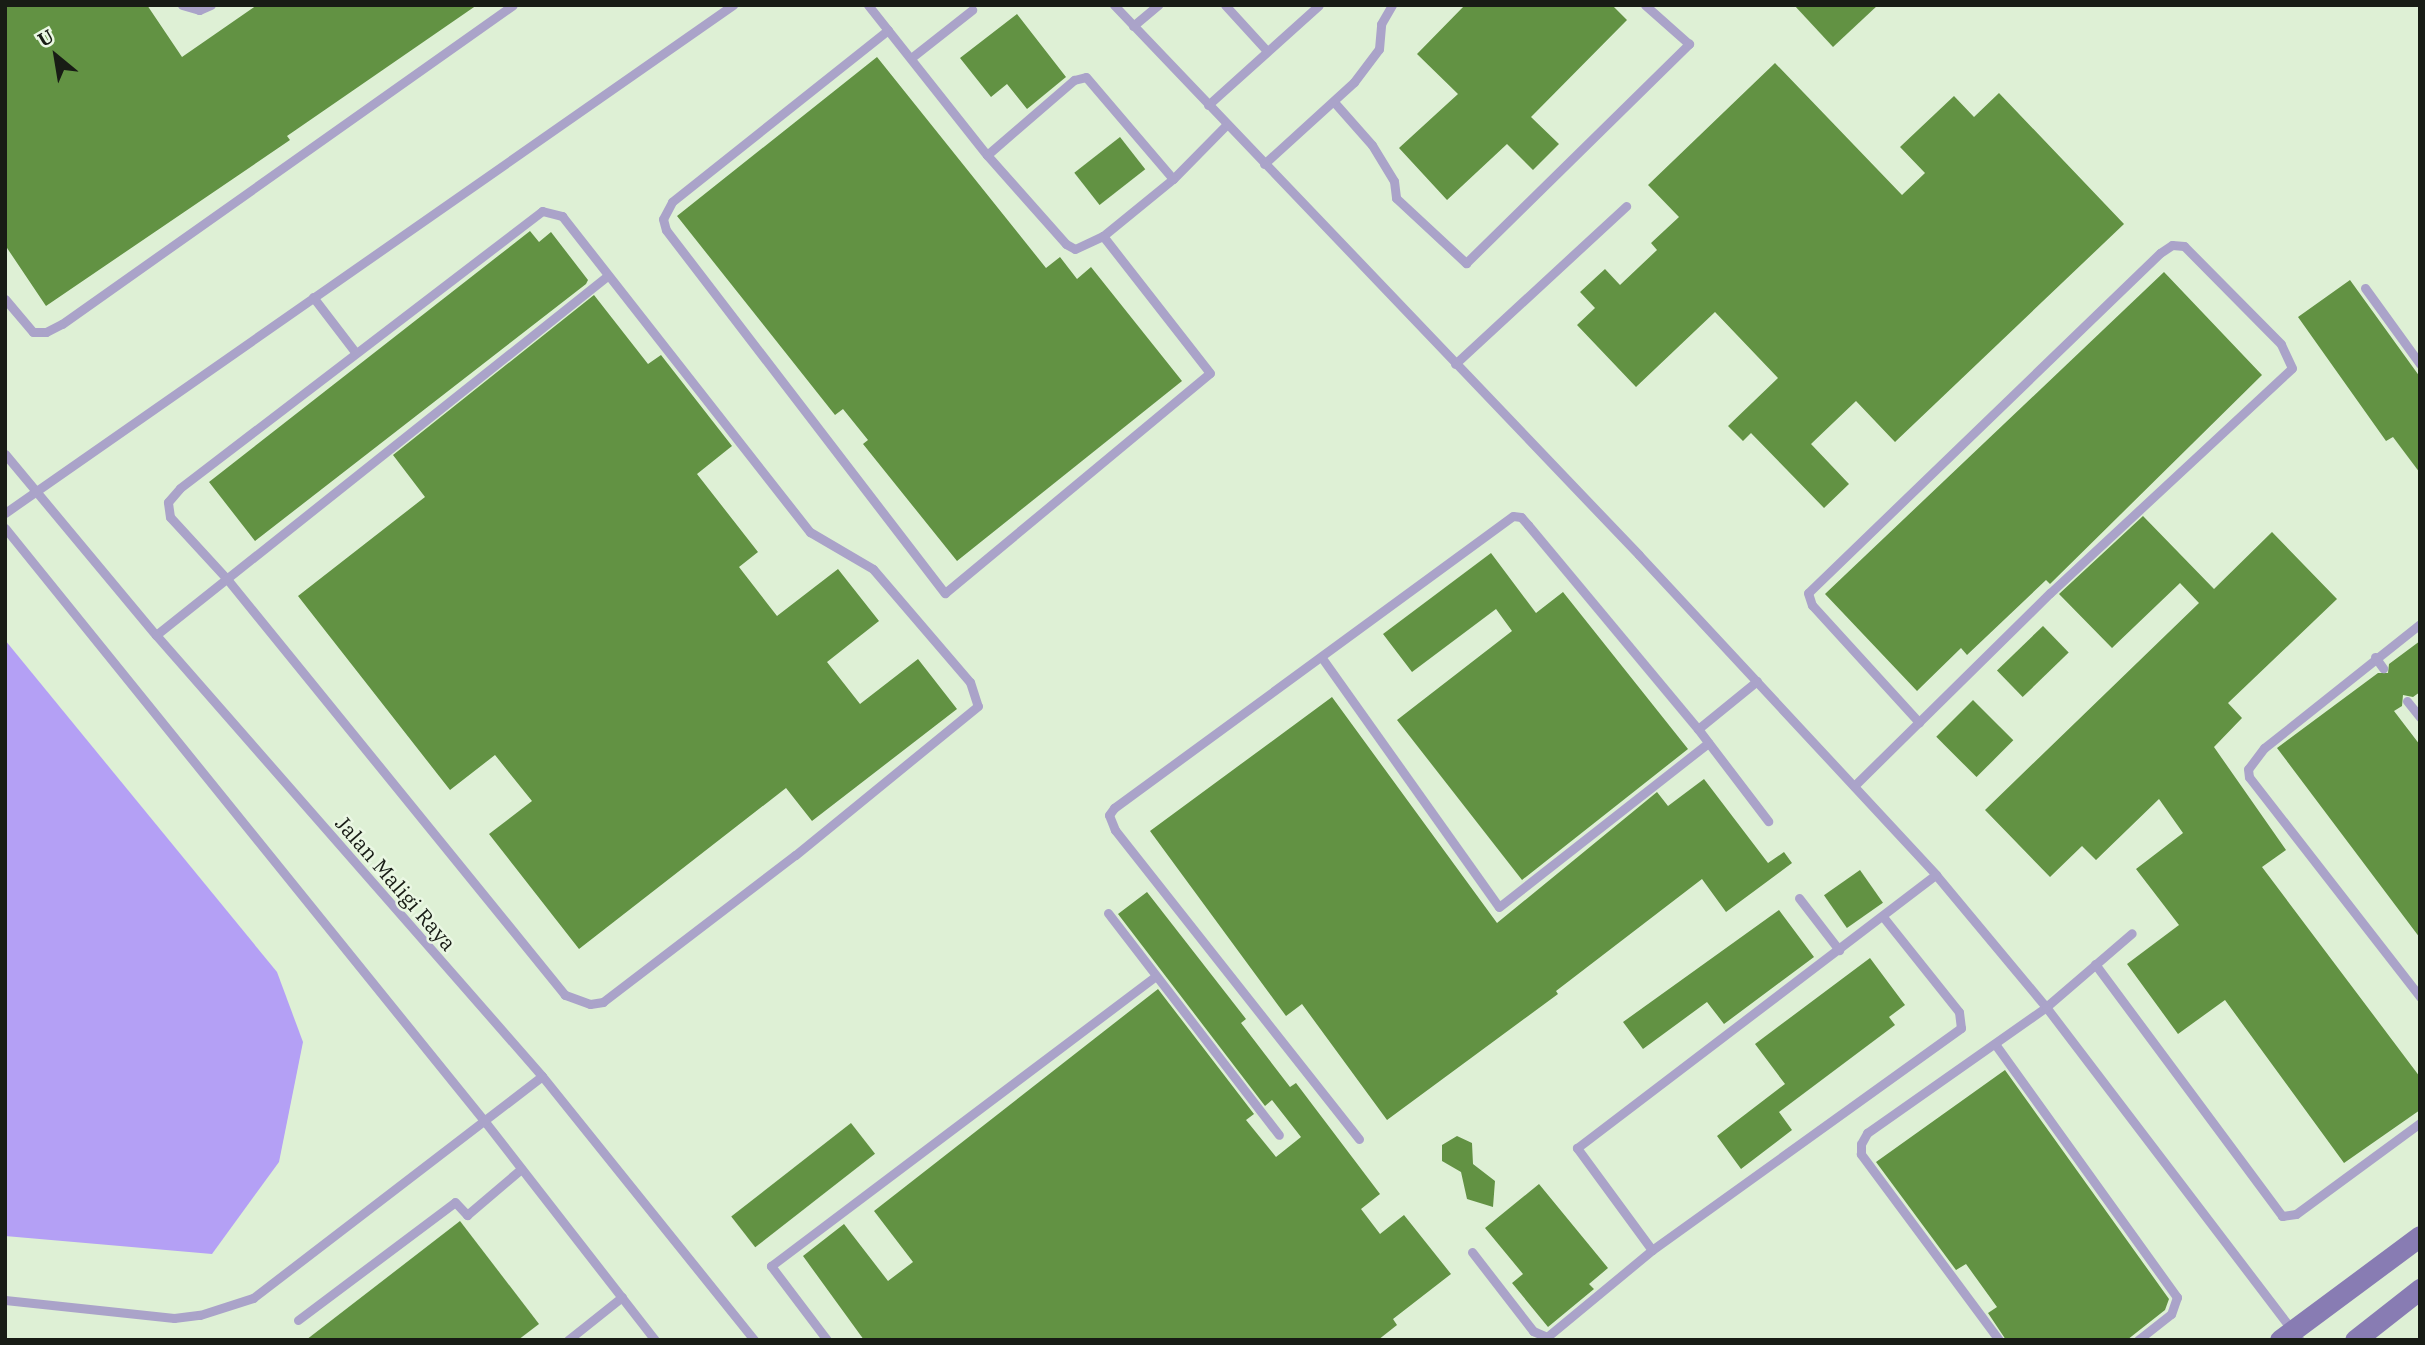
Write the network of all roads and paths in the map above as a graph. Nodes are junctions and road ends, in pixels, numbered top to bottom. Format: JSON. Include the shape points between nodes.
{"nodes":[{"id":1,"x":182,"y":5,"type":"edge"},
{"id":2,"x":211,"y":5,"type":"edge"},
{"id":3,"x":513,"y":5,"type":"edge"},
{"id":4,"x":733,"y":5,"type":"edge"},
{"id":5,"x":868,"y":5,"type":"edge"},
{"id":6,"x":1114,"y":5,"type":"edge"},
{"id":7,"x":1158,"y":5,"type":"edge"},
{"id":8,"x":1225,"y":5,"type":"edge"},
{"id":9,"x":1319,"y":5,"type":"edge"},
{"id":10,"x":1392,"y":5,"type":"edge"},
{"id":11,"x":1645,"y":5,"type":"edge"},
{"id":12,"x":972,"y":10,"type":"dead end"},
{"id":13,"x":1133,"y":26,"type":"junction"},
{"id":14,"x":888,"y":30,"type":"junction"},
{"id":15,"x":1266,"y":51,"type":"junction"},
{"id":16,"x":911,"y":58,"type":"junction"},
{"id":17,"x":1334,"y":102,"type":"junction"},
{"id":18,"x":1208,"y":105,"type":"junction"},
{"id":19,"x":1226,"y":125,"type":"junction"},
{"id":20,"x":987,"y":156,"type":"junction"},
{"id":21,"x":1264,"y":164,"type":"junction"},
{"id":22,"x":1173,"y":178,"type":"junction"},
{"id":23,"x":1626,"y":206,"type":"dead end"},
{"id":24,"x":1103,"y":236,"type":"junction"},
{"id":25,"x":606,"y":277,"type":"junction"},
{"id":26,"x":2365,"y":288,"type":"dead end"},
{"id":27,"x":313,"y":297,"type":"junction"},
{"id":28,"x":5,"y":299,"type":"edge"},
{"id":29,"x":355,"y":352,"type":"junction"},
{"id":30,"x":1455,"y":364,"type":"junction"},
{"id":31,"x":2420,"y":364,"type":"edge"},
{"id":32,"x":5,"y":454,"type":"edge"},
{"id":33,"x":35,"y":489,"type":"junction"},
{"id":34,"x":5,"y":513,"type":"edge"},
{"id":35,"x":5,"y":528,"type":"edge"},
{"id":36,"x":227,"y":579,"type":"junction"},
{"id":37,"x":2420,"y":624,"type":"edge"},
{"id":38,"x":156,"y":635,"type":"junction"},
{"id":39,"x":2375,"y":657,"type":"junction"},
{"id":40,"x":1322,"y":658,"type":"junction"},
{"id":41,"x":2384,"y":668,"type":"dead end"},
{"id":42,"x":1757,"y":681,"type":"junction"},
{"id":43,"x":2407,"y":701,"type":"dead end"},
{"id":44,"x":2420,"y":718,"type":"edge"},
{"id":45,"x":1919,"y":722,"type":"junction"},
{"id":46,"x":1698,"y":729,"type":"junction"},
{"id":47,"x":1708,"y":743,"type":"junction"},
{"id":48,"x":1854,"y":786,"type":"junction"},
{"id":49,"x":1768,"y":821,"type":"dead end"},
{"id":50,"x":1936,"y":875,"type":"junction"},
{"id":51,"x":1799,"y":898,"type":"dead end"},
{"id":52,"x":1108,"y":913,"type":"dead end"},
{"id":53,"x":1884,"y":918,"type":"junction"},
{"id":54,"x":2132,"y":933,"type":"dead end"},
{"id":55,"x":1839,"y":950,"type":"junction"},
{"id":56,"x":2095,"y":964,"type":"junction"},
{"id":57,"x":1156,"y":977,"type":"junction"},
{"id":58,"x":2420,"y":997,"type":"edge"},
{"id":59,"x":2046,"y":1007,"type":"junction"},
{"id":60,"x":1995,"y":1044,"type":"junction"},
{"id":61,"x":542,"y":1076,"type":"junction"},
{"id":62,"x":486,"y":1123,"type":"junction"},
{"id":63,"x":2420,"y":1123,"type":"edge"},
{"id":64,"x":1279,"y":1135,"type":"dead end"},
{"id":65,"x":1359,"y":1139,"type":"dead end"},
{"id":66,"x":521,"y":1169,"type":"junction"},
{"id":67,"x":2420,"y":1236,"type":"edge"},
{"id":68,"x":1652,"y":1250,"type":"junction"},
{"id":69,"x":1472,"y":1252,"type":"dead end"},
{"id":70,"x":2420,"y":1289,"type":"edge"},
{"id":71,"x":622,"y":1297,"type":"junction"},
{"id":72,"x":5,"y":1300,"type":"edge"},
{"id":73,"x":298,"y":1320,"type":"dead end"},
{"id":74,"x":2291,"y":1337,"type":"edge"},
{"id":75,"x":568,"y":1340,"type":"edge"},
{"id":76,"x":655,"y":1340,"type":"edge"},
{"id":77,"x":754,"y":1340,"type":"edge"},
{"id":78,"x":827,"y":1340,"type":"edge"},
{"id":79,"x":1999,"y":1340,"type":"edge"},
{"id":80,"x":2138,"y":1340,"type":"edge"},
{"id":81,"x":2355,"y":1340,"type":"edge"}],
"edges":[{"from":1,"to":2,"type":"lane","via":[[199,10]]},
{"from":3,"to":28,"type":"lane","via":[[62,324],[33,332]]},
{"from":4,"to":27,"type":"lane"},
{"from":5,"to":14,"type":"lane"},
{"from":6,"to":13,"type":"lane"},
{"from":7,"to":13,"type":"lane"},
{"from":8,"to":15,"type":"lane"},
{"from":9,"to":15,"type":"lane"},
{"from":10,"to":17,"type":"lane","via":[[1381,24],[1380,50]]},
{"from":11,"to":17,"type":"lane","via":[[1689,44],[1466,263],[1396,198],[1394,181],[1377,154]]},
{"from":12,"to":16,"type":"lane"},
{"from":13,"to":18,"type":"lane"},
{"from":14,"to":16,"type":"lane"},
{"from":14,"to":24,"type":"lane","via":[[671,202],[663,219],[666,230],[945,593],[1210,373]]},
{"from":15,"to":18,"type":"lane"},
{"from":16,"to":20,"type":"lane"},
{"from":17,"to":21,"type":"lane"},
{"from":18,"to":19,"type":"lane"},
{"from":19,"to":21,"type":"lane"},
{"from":19,"to":22,"type":"lane"},
{"from":20,"to":22,"type":"lane","via":[[1074,80],[1086,77]]},
{"from":20,"to":24,"type":"lane","via":[[1066,244],[1087,247]]},
{"from":21,"to":30,"type":"lane"},
{"from":22,"to":24,"type":"lane"},
{"from":23,"to":30,"type":"lane"},
{"from":25,"to":29,"type":"lane","via":[[562,216],[542,211]]},
{"from":25,"to":36,"type":"lane"},
{"from":25,"to":36,"type":"lane","via":[[810,532],[873,569],[970,682],[977,695],[975,713],[603,1002],[590,1004],[565,995]]},
{"from":26,"to":31,"type":"lane"},
{"from":27,"to":29,"type":"lane"},
{"from":27,"to":33,"type":"lane"},
{"from":29,"to":36,"type":"lane","via":[[168,502],[170,517]]},
{"from":30,"to":42,"type":"lane"},
{"from":32,"to":33,"type":"lane","name":"Jalan Maligi Raya"},
{"from":33,"to":34,"type":"lane"},
{"from":33,"to":38,"type":"lane","name":"Jalan Maligi Raya"},
{"from":35,"to":62,"type":"lane"},
{"from":36,"to":38,"type":"lane"},
{"from":37,"to":39,"type":"lane"},
{"from":38,"to":61,"type":"lane","name":"Jalan Maligi Raya"},
{"from":39,"to":41,"type":"lane"},
{"from":39,"to":58,"type":"lane","via":[[2264,748],[2252,761],[2249,777]]},
{"from":40,"to":46,"type":"lane","via":[[1504,521],[1521,517]]},
{"from":40,"to":47,"type":"lane","via":[[1499,907]]},
{"from":40,"to":65,"type":"lane","via":[[1109,815],[1115,830]]},
{"from":42,"to":46,"type":"lane"},
{"from":42,"to":48,"type":"lane"},
{"from":43,"to":44,"type":"lane"},
{"from":45,"to":45,"type":"lane","via":[[1812,605],[1808,593],[2160,253],[2172,245],[2184,246],[2281,344],[2292,368]]},
{"from":45,"to":48,"type":"lane"},
{"from":46,"to":47,"type":"lane"},
{"from":47,"to":49,"type":"lane"},
{"from":48,"to":50,"type":"lane"},
{"from":50,"to":53,"type":"lane"},
{"from":50,"to":59,"type":"lane"},
{"from":51,"to":55,"type":"lane"},
{"from":52,"to":57,"type":"lane"},
{"from":53,"to":55,"type":"lane"},
{"from":53,"to":68,"type":"lane","via":[[1959,1012],[1961,1028]]},
{"from":54,"to":56,"type":"lane"},
{"from":55,"to":68,"type":"lane","via":[[1577,1148]]},
{"from":56,"to":59,"type":"lane"},
{"from":56,"to":63,"type":"lane","via":[[2282,1216],[2296,1214]]},
{"from":57,"to":64,"type":"lane"},
{"from":57,"to":78,"type":"lane","via":[[771,1266]]},
{"from":59,"to":60,"type":"lane"},
{"from":59,"to":74,"type":"lane"},
{"from":60,"to":79,"type":"lane","via":[[1867,1133],[1861,1154]]},
{"from":60,"to":80,"type":"lane","via":[[2176,1297],[2171,1314]]},
{"from":61,"to":62,"type":"lane"},
{"from":61,"to":77,"type":"lane","name":"Jalan Maligi Raya"},
{"from":62,"to":66,"type":"lane"},
{"from":62,"to":72,"type":"lane","via":[[269,1290],[230,1307],[174,1318]]},
{"from":66,"to":71,"type":"lane"},
{"from":66,"to":73,"type":"lane","via":[[467,1215],[455,1202]]},
{"from":67,"to":74,"type":"street"},
{"from":68,"to":69,"type":"lane","via":[[1547,1337],[1533,1331]]},
{"from":70,"to":81,"type":"street"},
{"from":71,"to":75,"type":"lane"},
{"from":71,"to":76,"type":"lane"}]}
